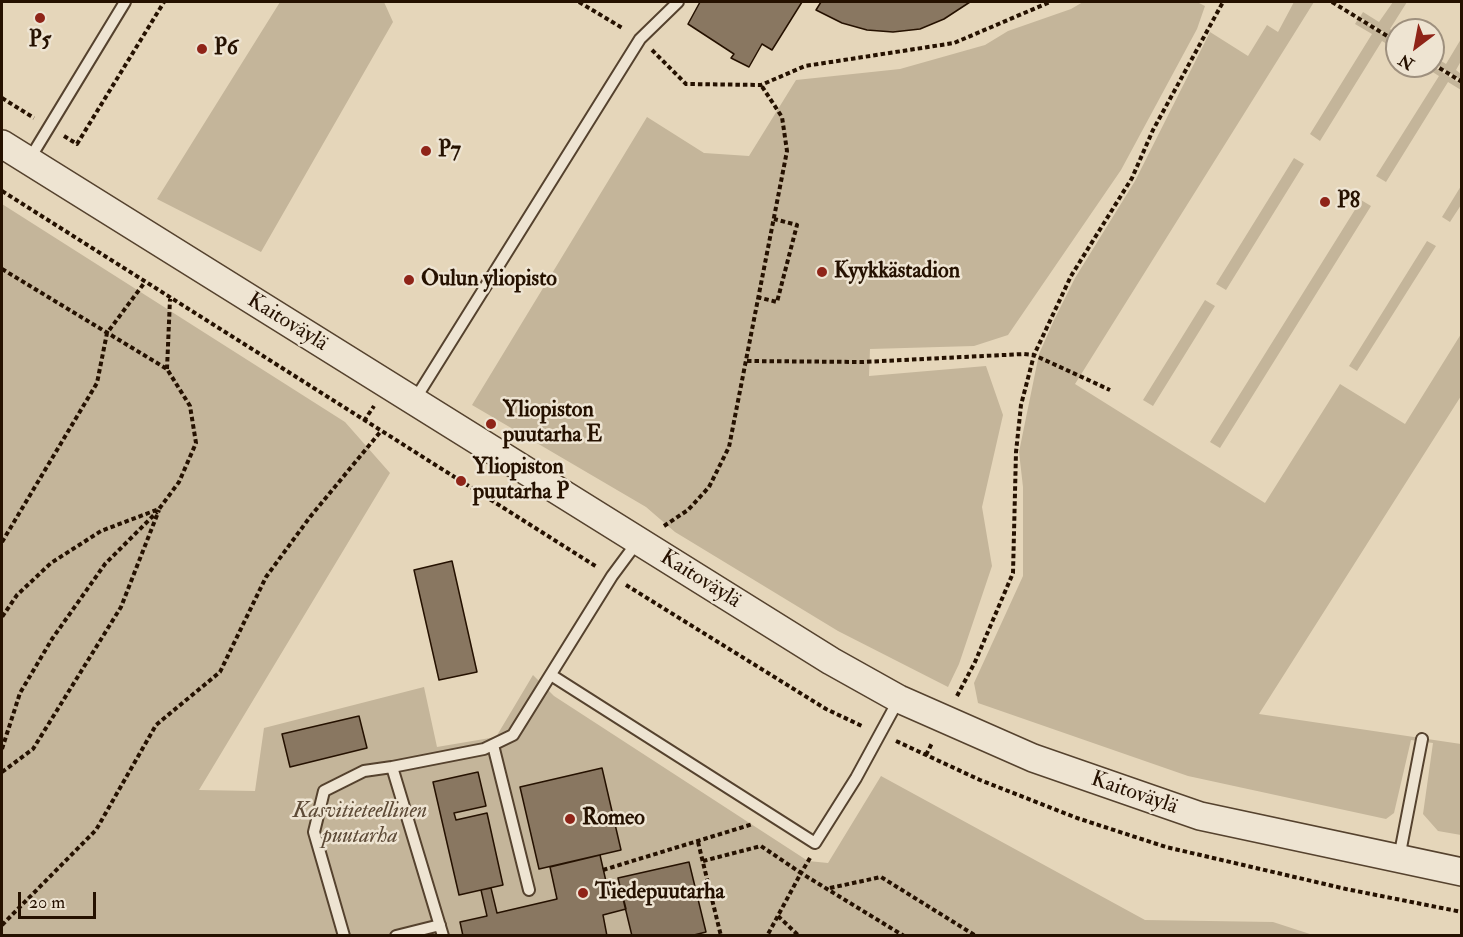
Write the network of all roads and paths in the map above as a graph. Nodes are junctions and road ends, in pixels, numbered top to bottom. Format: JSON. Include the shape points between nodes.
{"nodes":[{"id":1,"x":125,"y":2,"type":"edge"},
{"id":2,"x":579,"y":2,"type":"edge"},
{"id":3,"x":678,"y":2,"type":"edge"},
{"id":4,"x":1050,"y":2,"type":"edge"},
{"id":5,"x":1223,"y":2,"type":"edge"},
{"id":6,"x":1332,"y":2,"type":"edge"},
{"id":7,"x":1385,"y":35,"type":"edge"},
{"id":8,"x":640,"y":39,"type":"junction"},
{"id":9,"x":1445,"y":72,"type":"edge"},
{"id":10,"x":1461,"y":82,"type":"edge"},
{"id":11,"x":761,"y":85,"type":"junction"},
{"id":12,"x":2,"y":144,"type":"edge"},
{"id":13,"x":29,"y":161,"type":"junction"},
{"id":14,"x":774,"y":219,"type":"junction"},
{"id":15,"x":2,"y":269,"type":"edge"},
{"id":16,"x":144,"y":282,"type":"dead end"},
{"id":17,"x":757,"y":297,"type":"junction"},
{"id":18,"x":170,"y":299,"type":"dead end"},
{"id":19,"x":107,"y":333,"type":"junction"},
{"id":20,"x":1034,"y":356,"type":"junction"},
{"id":21,"x":747,"y":361,"type":"junction"},
{"id":22,"x":167,"y":369,"type":"junction"},
{"id":23,"x":1110,"y":390,"type":"dead end"},
{"id":24,"x":413,"y":402,"type":"junction"},
{"id":25,"x":381,"y":431,"type":"dead end"},
{"id":26,"x":159,"y":509,"type":"junction"},
{"id":27,"x":2,"y":542,"type":"edge"},
{"id":28,"x":638,"y":542,"type":"junction"},
{"id":29,"x":2,"y":617,"type":"edge"},
{"id":30,"x":975,"y":662,"type":"dead end"},
{"id":31,"x":551,"y":675,"type":"junction"},
{"id":32,"x":899,"y":699,"type":"junction"},
{"id":33,"x":894,"y":740,"type":"dead end"},
{"id":34,"x":1422,"y":740,"type":"dead end"},
{"id":35,"x":493,"y":745,"type":"junction"},
{"id":36,"x":2,"y":748,"type":"edge"},
{"id":37,"x":888,"y":750,"type":"dead end"},
{"id":38,"x":392,"y":766,"type":"junction"},
{"id":39,"x":2,"y":772,"type":"edge"},
{"id":40,"x":774,"y":817,"type":"junction"},
{"id":41,"x":698,"y":842,"type":"junction"},
{"id":42,"x":816,"y":852,"type":"dead end"},
{"id":43,"x":1399,"y":859,"type":"junction"},
{"id":44,"x":703,"y":861,"type":"junction"},
{"id":45,"x":603,"y":870,"type":"dead end"},
{"id":46,"x":1461,"y":872,"type":"edge"},
{"id":47,"x":801,"y":873,"type":"junction"},
{"id":48,"x":830,"y":888,"type":"junction"},
{"id":49,"x":529,"y":890,"type":"dead end"},
{"id":50,"x":778,"y":916,"type":"junction"},
{"id":51,"x":2,"y":925,"type":"edge"},
{"id":52,"x":893,"y":929,"type":"junction"},
{"id":53,"x":441,"y":930,"type":"edge"},
{"id":54,"x":344,"y":936,"type":"edge"},
{"id":55,"x":396,"y":936,"type":"edge"},
{"id":56,"x":721,"y":936,"type":"edge"},
{"id":57,"x":767,"y":936,"type":"edge"},
{"id":58,"x":799,"y":936,"type":"edge"},
{"id":59,"x":889,"y":936,"type":"edge"},
{"id":60,"x":904,"y":936,"type":"edge"},
{"id":61,"x":976,"y":936,"type":"edge"}],
"edges":[{"from":1,"to":13,"type":"lane"},
{"from":2,"to":8,"type":"path"},
{"from":3,"to":8,"type":"lane"},
{"from":4,"to":11,"type":"path","via":[[954,43],[805,66]]},
{"from":5,"to":20,"type":"path","via":[[1153,130],[1132,178],[1071,276]]},
{"from":6,"to":7,"type":"path"},
{"from":8,"to":11,"type":"path","via":[[686,84]]},
{"from":8,"to":24,"type":"lane"},
{"from":9,"to":10,"type":"path"},
{"from":11,"to":14,"type":"path","via":[[782,117],[787,151]]},
{"from":12,"to":13,"type":"street","name":"Kaitoväylä"},
{"from":13,"to":24,"type":"street","name":"Kaitoväylä"},
{"from":14,"to":17,"type":"path"},
{"from":14,"to":17,"type":"path","via":[[796,225],[777,302]]},
{"from":15,"to":19,"type":"path"},
{"from":16,"to":19,"type":"path"},
{"from":17,"to":21,"type":"path"},
{"from":18,"to":22,"type":"path"},
{"from":19,"to":22,"type":"path"},
{"from":19,"to":27,"type":"path","via":[[97,382]]},
{"from":20,"to":21,"type":"path","via":[[863,362]]},
{"from":20,"to":23,"type":"path"},
{"from":20,"to":30,"type":"path","via":[[1021,405],[1016,452],[1013,573]]},
{"from":21,"to":28,"type":"path","via":[[729,447],[709,487],[688,510]]},
{"from":22,"to":26,"type":"path","via":[[190,406],[196,443],[179,482]]},
{"from":24,"to":28,"type":"street","name":"Kaitoväylä"},
{"from":25,"to":51,"type":"path","via":[[266,577],[220,672],[156,725],[96,830]]},
{"from":26,"to":29,"type":"path","via":[[101,531],[51,562],[17,595]]},
{"from":26,"to":36,"type":"path","via":[[105,564],[52,639],[20,693]]},
{"from":26,"to":39,"type":"path","via":[[121,607],[33,749]]},
{"from":28,"to":31,"type":"lane","via":[[612,576]]},
{"from":28,"to":32,"type":"street","name":"Kaitoväylä"},
{"from":31,"to":35,"type":"lane","via":[[513,735]]},
{"from":31,"to":40,"type":"lane"},
{"from":32,"to":40,"type":"lane","via":[[815,843]]},
{"from":32,"to":43,"type":"street","name":"Kaitoväylä","via":[[1033,758],[1200,816]]},
{"from":33,"to":37,"type":"path"},
{"from":34,"to":43,"type":"lane"},
{"from":35,"to":38,"type":"lane"},
{"from":35,"to":49,"type":"lane"},
{"from":38,"to":53,"type":"lane"},
{"from":38,"to":54,"type":"lane","via":[[364,771],[324,791],[314,832]]},
{"from":40,"to":41,"type":"path"},
{"from":41,"to":44,"type":"path"},
{"from":41,"to":45,"type":"path"},
{"from":42,"to":47,"type":"path"},
{"from":43,"to":46,"type":"street","name":"Kaitoväylä"},
{"from":44,"to":47,"type":"path","via":[[761,846]]},
{"from":44,"to":56,"type":"path"},
{"from":47,"to":48,"type":"path"},
{"from":47,"to":50,"type":"path"},
{"from":48,"to":52,"type":"path"},
{"from":48,"to":61,"type":"path","via":[[881,877]]},
{"from":50,"to":57,"type":"path"},
{"from":50,"to":58,"type":"path"},
{"from":52,"to":59,"type":"path"},
{"from":52,"to":60,"type":"path"},
{"from":53,"to":55,"type":"lane"}]}
